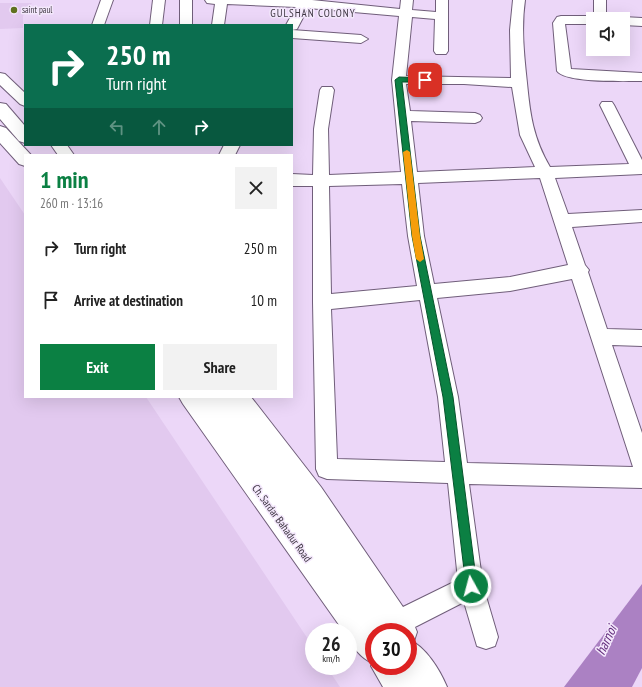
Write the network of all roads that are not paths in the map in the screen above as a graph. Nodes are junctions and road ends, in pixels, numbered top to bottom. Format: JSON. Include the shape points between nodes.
{"nodes":[{"id":1,"x":107,"y":0,"type":"edge"},
{"id":2,"x":159,"y":0,"type":"edge"},
{"id":3,"x":186,"y":0,"type":"edge"},
{"id":4,"x":211,"y":0,"type":"edge"},
{"id":5,"x":222,"y":0,"type":"edge"},
{"id":6,"x":442,"y":0,"type":"edge"},
{"id":7,"x":519,"y":0,"type":"edge"},
{"id":8,"x":600,"y":0,"type":"edge"},
{"id":9,"x":305,"y":2,"type":"edge"},
{"id":10,"x":405,"y":6,"type":"edge"},
{"id":11,"x":600,"y":12,"type":"edge"},
{"id":12,"x":441,"y":16,"type":"junction"},
{"id":13,"x":586,"y":20,"type":"edge"},
{"id":14,"x":630,"y":21,"type":"edge"},
{"id":15,"x":642,"y":22,"type":"edge"},
{"id":16,"x":98,"y":24,"type":"edge"},
{"id":17,"x":156,"y":24,"type":"edge"},
{"id":18,"x":186,"y":24,"type":"edge"},
{"id":19,"x":218,"y":24,"type":"edge"},
{"id":20,"x":293,"y":24,"type":"edge"},
{"id":21,"x":293,"y":34,"type":"edge"},
{"id":22,"x":361,"y":39,"type":"dead end"},
{"id":23,"x":441,"y":51,"type":"dead end"},
{"id":24,"x":642,"y":77,"type":"edge"},
{"id":25,"x":0,"y":78,"type":"edge"},
{"id":26,"x":399,"y":80,"type":"junction"},
{"id":27,"x":520,"y":83,"type":"junction"},
{"id":28,"x":327,"y":90,"type":"dead end"},
{"id":29,"x":24,"y":100,"type":"edge"},
{"id":30,"x":608,"y":105,"type":"dead end"},
{"id":31,"x":0,"y":108,"type":"edge"},
{"id":32,"x":403,"y":116,"type":"junction"},
{"id":33,"x":475,"y":118,"type":"dead end"},
{"id":34,"x":0,"y":132,"type":"edge"},
{"id":35,"x":24,"y":135,"type":"edge"},
{"id":36,"x":33,"y":146,"type":"edge"},
{"id":37,"x":39,"y":154,"type":"edge"},
{"id":38,"x":24,"y":159,"type":"edge"},
{"id":39,"x":640,"y":169,"type":"edge"},
{"id":40,"x":546,"y":173,"type":"junction"},
{"id":41,"x":409,"y":176,"type":"junction"},
{"id":42,"x":293,"y":180,"type":"edge"},
{"id":43,"x":321,"y":181,"type":"junction"},
{"id":44,"x":642,"y":216,"type":"edge"},
{"id":45,"x":562,"y":221,"type":"junction"},
{"id":46,"x":580,"y":270,"type":"junction"},
{"id":47,"x":427,"y":291,"type":"junction"},
{"id":48,"x":322,"y":302,"type":"junction"},
{"id":49,"x":601,"y":337,"type":"junction"},
{"id":50,"x":642,"y":338,"type":"edge"},
{"id":51,"x":192,"y":398,"type":"edge"},
{"id":52,"x":218,"y":398,"type":"edge"},
{"id":53,"x":239,"y":398,"type":"edge"},
{"id":54,"x":642,"y":464,"type":"edge"},
{"id":55,"x":327,"y":469,"type":"junction"},
{"id":56,"x":457,"y":473,"type":"junction"},
{"id":57,"x":642,"y":477,"type":"edge"},
{"id":58,"x":313,"y":495,"type":"junction"},
{"id":59,"x":471,"y":586,"type":"junction"},
{"id":60,"x":395,"y":623,"type":"edge"},
{"id":61,"x":396,"y":623,"type":"edge"},
{"id":62,"x":413,"y":623,"type":"edge"},
{"id":63,"x":365,"y":637,"type":"edge"},
{"id":64,"x":486,"y":637,"type":"dead end"},
{"id":65,"x":417,"y":655,"type":"edge"},
{"id":66,"x":417,"y":666,"type":"edge"},
{"id":67,"x":392,"y":675,"type":"edge"},
{"id":68,"x":401,"y":687,"type":"edge"},
{"id":69,"x":432,"y":687,"type":"edge"},
{"id":70,"x":439,"y":687,"type":"edge"}],
"edges":[{"from":1,"to":16,"type":"street"},
{"from":2,"to":17,"type":"street"},
{"from":3,"to":18,"type":"street"},
{"from":4,"to":5,"type":"street"},
{"from":5,"to":9,"type":"street"},
{"from":5,"to":19,"type":"street"},
{"from":6,"to":12,"type":"street"},
{"from":7,"to":27,"type":"street","via":[[517,11]]},
{"from":8,"to":11,"type":"street"},
{"from":9,"to":10,"type":"street"},
{"from":9,"to":20,"type":"street"},
{"from":10,"to":12,"type":"street"},
{"from":10,"to":26,"type":"street"},
{"from":12,"to":23,"type":"street"},
{"from":13,"to":24,"type":"street","via":[[561,20],[564,71],[571,74]]},
{"from":14,"to":15,"type":"street"},
{"from":21,"to":22,"type":"street"},
{"from":25,"to":29,"type":"street"},
{"from":26,"to":27,"type":"street"},
{"from":26,"to":32,"type":"street"},
{"from":27,"to":40,"type":"street","via":[[527,134]]},
{"from":28,"to":43,"type":"street","via":[[321,129]]},
{"from":30,"to":39,"type":"street"},
{"from":31,"to":35,"type":"main road"},
{"from":32,"to":33,"type":"street"},
{"from":32,"to":41,"type":"street"},
{"from":34,"to":38,"type":"main road"},
{"from":36,"to":37,"type":"main road"},
{"from":39,"to":40,"type":"street"},
{"from":40,"to":41,"type":"street"},
{"from":40,"to":45,"type":"street"},
{"from":41,"to":43,"type":"street"},
{"from":41,"to":47,"type":"street","via":[[416,236]]},
{"from":42,"to":43,"type":"street"},
{"from":43,"to":48,"type":"street"},
{"from":44,"to":45,"type":"street"},
{"from":45,"to":46,"type":"street"},
{"from":46,"to":47,"type":"street","via":[[510,284]]},
{"from":46,"to":49,"type":"street"},
{"from":47,"to":48,"type":"street"},
{"from":47,"to":56,"type":"street","via":[[448,397]]},
{"from":48,"to":55,"type":"street"},
{"from":49,"to":50,"type":"street"},
{"from":49,"to":54,"type":"street"},
{"from":51,"to":63,"type":"main road","name":"Ch. Sardar Bahadur Road"},
{"from":52,"to":60,"type":"main road","name":"Ch. Sardar Bahadur Road"},
{"from":53,"to":58,"type":"street"},
{"from":55,"to":56,"type":"street"},
{"from":55,"to":58,"type":"street"},
{"from":56,"to":57,"type":"street"},
{"from":56,"to":59,"type":"street"},
{"from":58,"to":61,"type":"street"},
{"from":59,"to":62,"type":"street"},
{"from":59,"to":64,"type":"street"},
{"from":65,"to":70,"type":"street"},
{"from":66,"to":69,"type":"main road"},
{"from":67,"to":68,"type":"main road"}]}
